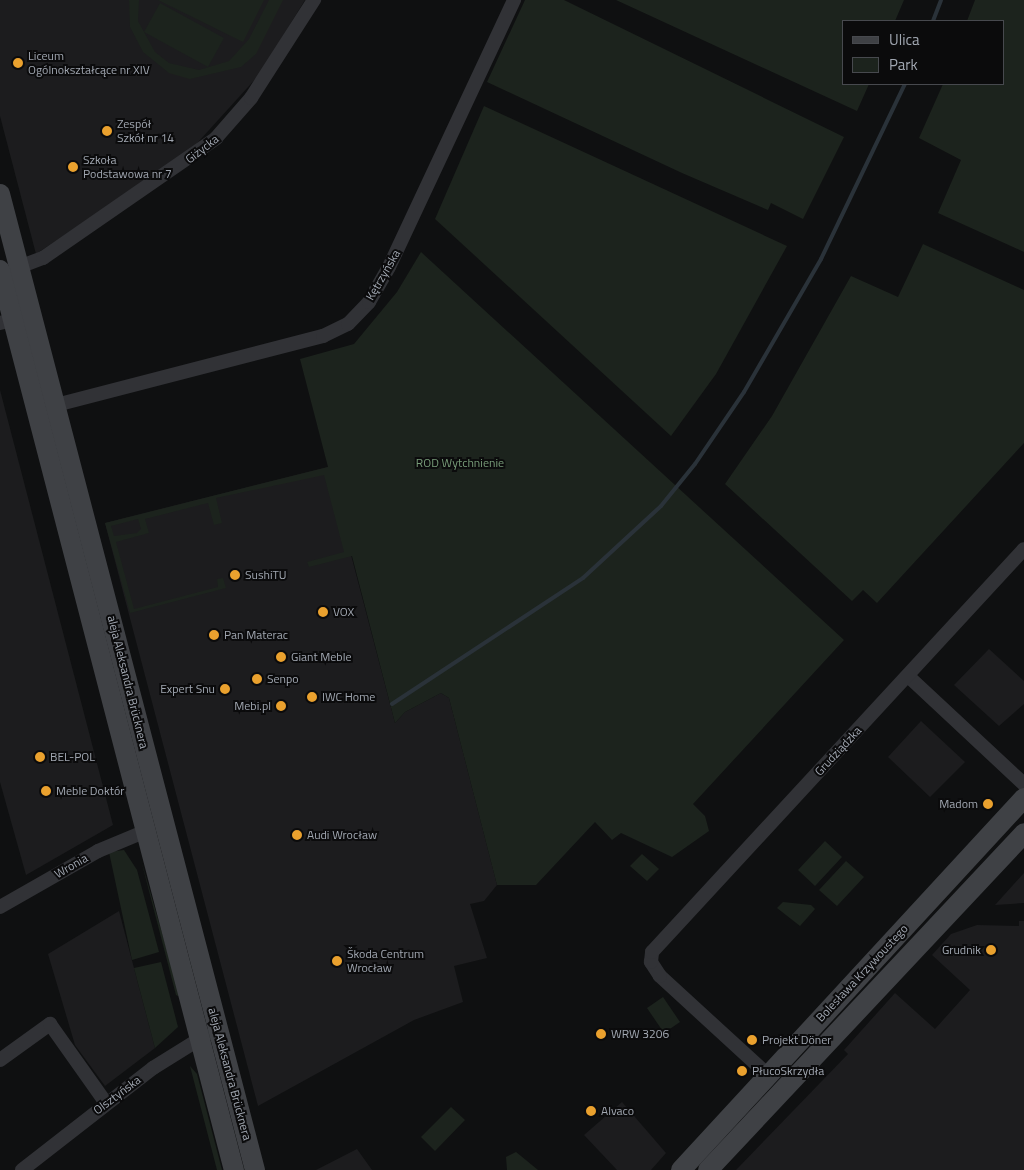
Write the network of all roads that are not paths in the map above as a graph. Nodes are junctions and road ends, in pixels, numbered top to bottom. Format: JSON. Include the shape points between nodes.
{"nodes":[{"id":1,"x":314,"y":0,"type":"edge"},
{"id":2,"x":514,"y":0,"type":"edge"},
{"id":3,"x":0,"y":194,"type":"edge"},
{"id":4,"x":10,"y":268,"type":"edge"},
{"id":5,"x":15,"y":320,"type":"edge"},
{"id":6,"x":56,"y":405,"type":"junction"},
{"id":7,"x":1024,"y":549,"type":"edge"},
{"id":8,"x":908,"y":676,"type":"junction"},
{"id":9,"x":1024,"y":784,"type":"edge"},
{"id":10,"x":1024,"y":798,"type":"edge"},
{"id":11,"x":146,"y":830,"type":"junction"},
{"id":12,"x":1024,"y":833,"type":"edge"},
{"id":13,"x":0,"y":908,"type":"edge"},
{"id":14,"x":219,"y":1031,"type":"junction"},
{"id":15,"x":199,"y":1037,"type":"junction"},
{"id":16,"x":0,"y":1060,"type":"edge"},
{"id":17,"x":768,"y":1075,"type":"junction"},
{"id":18,"x":106,"y":1103,"type":"junction"},
{"id":19,"x":22,"y":1170,"type":"edge"},
{"id":20,"x":234,"y":1170,"type":"edge"},
{"id":21,"x":255,"y":1170,"type":"edge"},
{"id":22,"x":681,"y":1170,"type":"edge"},
{"id":23,"x":708,"y":1170,"type":"edge"}],
"edges":[{"from":1,"to":4,"type":"street","name":"Giżycka","via":[[251,98],[216,138],[43,258]]},
{"from":2,"to":6,"type":"street","name":"Kętrzyńska","via":[[389,268],[369,302],[348,324],[323,336]]},
{"from":3,"to":4,"type":"main road","name":"aleja Aleksandra Brücknera"},
{"from":4,"to":5,"type":"main road","name":"aleja Aleksandra Brücknera"},
{"from":5,"to":6,"type":"main road","name":"aleja Aleksandra Brücknera"},
{"from":5,"to":11,"type":"main road","name":"aleja Aleksandra Brücknera"},
{"from":6,"to":14,"type":"main road","name":"aleja Aleksandra Brücknera"},
{"from":7,"to":8,"type":"street","name":"Grudziądzka"},
{"from":8,"to":9,"type":"street"},
{"from":8,"to":17,"type":"street","name":"Grudziądzka","via":[[652,952],[651,962],[660,976]]},
{"from":10,"to":17,"type":"main road","name":"Bolesława Krzywoustego"},
{"from":11,"to":13,"type":"street","name":"Wronia","via":[[98,850]]},
{"from":11,"to":15,"type":"main road","name":"aleja Aleksandra Brücknera"},
{"from":12,"to":23,"type":"main road","name":"Bolesława Krzywoustego"},
{"from":14,"to":15,"type":"street","name":"Olsztyńska"},
{"from":14,"to":21,"type":"main road","name":"aleja Aleksandra Brücknera"},
{"from":15,"to":18,"type":"street","name":"Olsztyńska"},
{"from":15,"to":20,"type":"main road","name":"aleja Aleksandra Brücknera"},
{"from":16,"to":18,"type":"street","via":[[50,1024]]},
{"from":17,"to":22,"type":"main road","name":"Bolesława Krzywoustego"},
{"from":18,"to":19,"type":"street","name":"Olsztyńska"}]}
